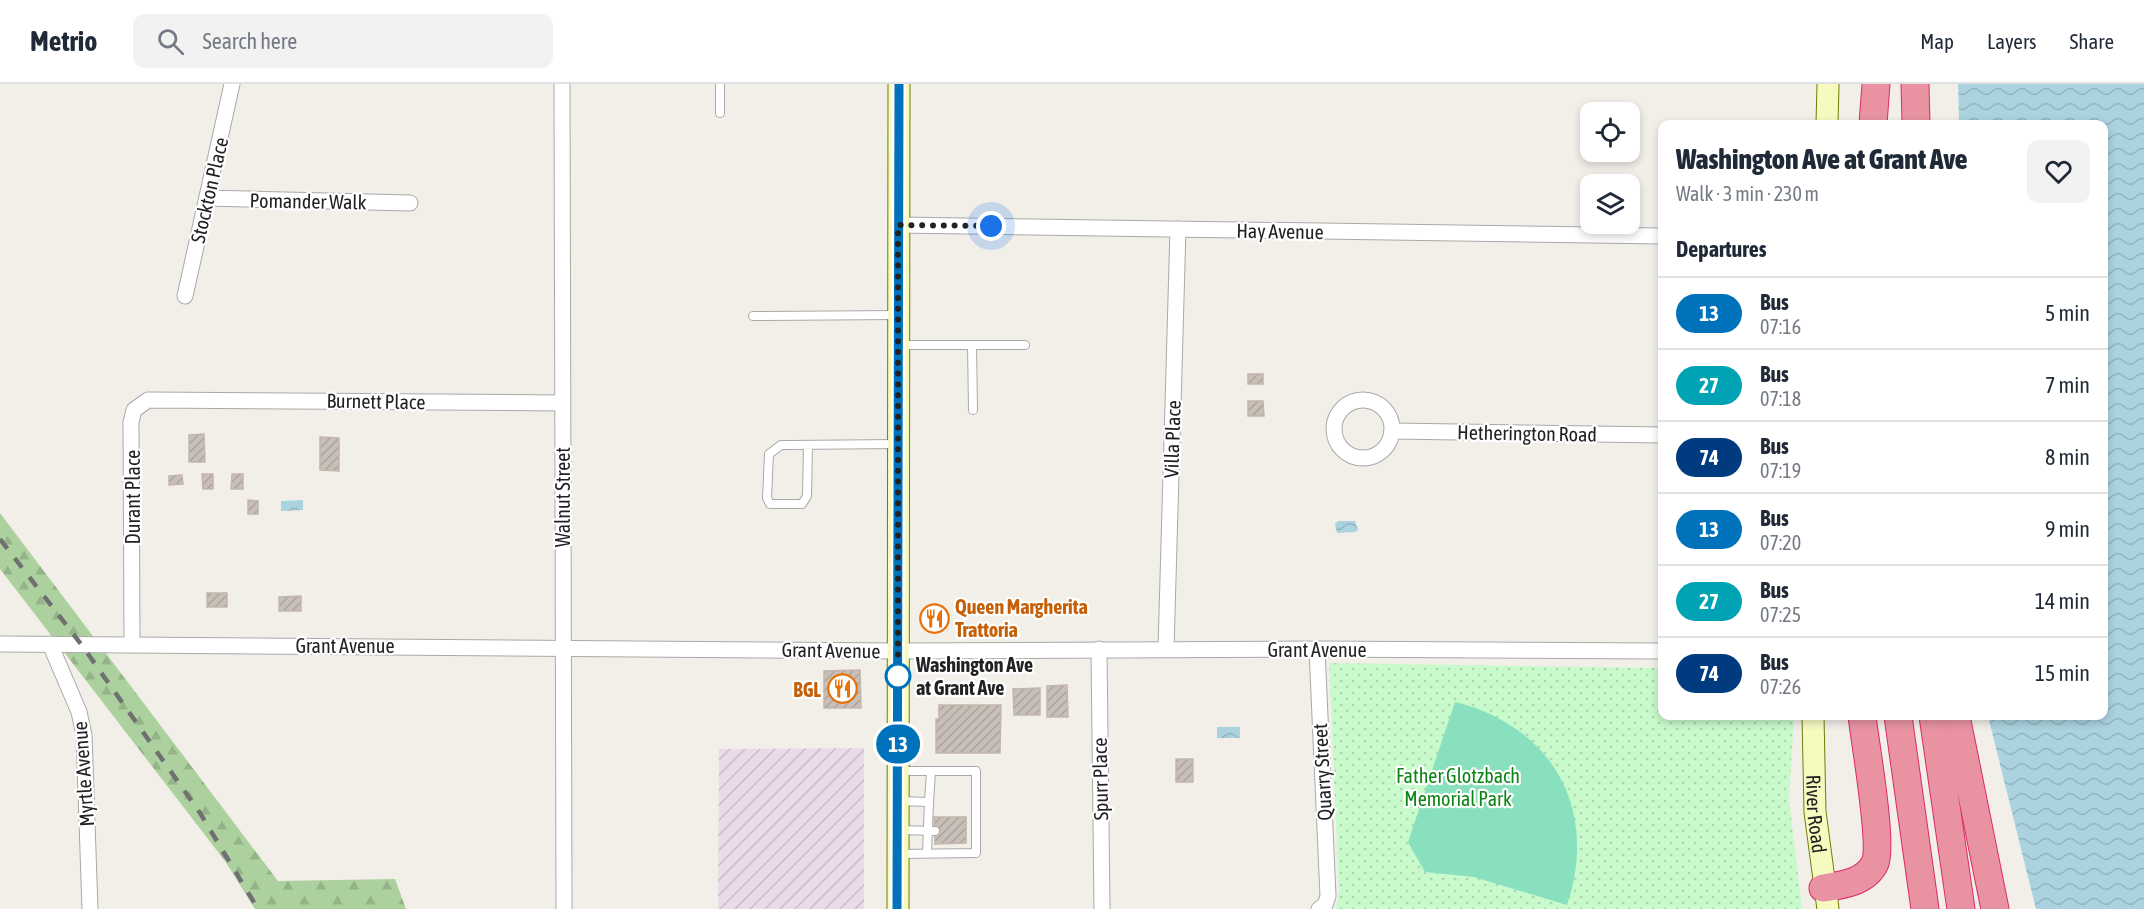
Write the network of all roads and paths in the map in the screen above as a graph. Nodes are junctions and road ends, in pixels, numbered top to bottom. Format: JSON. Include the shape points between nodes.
{"nodes":[{"id":1,"x":232,"y":84,"type":"edge"},
{"id":2,"x":562,"y":84,"type":"edge"},
{"id":3,"x":720,"y":84,"type":"edge"},
{"id":4,"x":898,"y":84,"type":"edge"},
{"id":5,"x":1828,"y":84,"type":"edge"},
{"id":6,"x":1878,"y":84,"type":"edge"},
{"id":7,"x":1916,"y":84,"type":"edge"},
{"id":8,"x":720,"y":113,"type":"dead end"},
{"id":9,"x":1827,"y":120,"type":"edge"},
{"id":10,"x":1874,"y":120,"type":"edge"},
{"id":11,"x":1881,"y":120,"type":"edge"},
{"id":12,"x":1916,"y":120,"type":"edge"},
{"id":13,"x":207,"y":198,"type":"junction"},
{"id":14,"x":410,"y":203,"type":"dead end"},
{"id":15,"x":898,"y":225,"type":"junction"},
{"id":16,"x":1178,"y":229,"type":"junction"},
{"id":17,"x":1658,"y":236,"type":"edge"},
{"id":18,"x":185,"y":296,"type":"dead end"},
{"id":19,"x":898,"y":315,"type":"junction"},
{"id":20,"x":753,"y":316,"type":"dead end"},
{"id":21,"x":898,"y":345,"type":"junction"},
{"id":22,"x":972,"y":345,"type":"junction"},
{"id":23,"x":1025,"y":345,"type":"dead end"},
{"id":24,"x":190,"y":399,"type":"joint"},
{"id":25,"x":562,"y":403,"type":"junction"},
{"id":26,"x":973,"y":410,"type":"dead end"},
{"id":27,"x":1392,"y":431,"type":"dead end"},
{"id":28,"x":1658,"y":435,"type":"edge"},
{"id":29,"x":898,"y":444,"type":"junction"},
{"id":30,"x":808,"y":445,"type":"junction"},
{"id":31,"x":0,"y":644,"type":"edge"},
{"id":32,"x":50,"y":644,"type":"junction"},
{"id":33,"x":132,"y":644,"type":"junction"},
{"id":34,"x":562,"y":647,"type":"junction"},
{"id":35,"x":1099,"y":649,"type":"junction"},
{"id":36,"x":1166,"y":649,"type":"junction"},
{"id":37,"x":1317,"y":649,"type":"junction"},
{"id":38,"x":898,"y":651,"type":"junction"},
{"id":39,"x":1658,"y":651,"type":"edge"},
{"id":40,"x":1813,"y":720,"type":"edge"},
{"id":41,"x":1862,"y":720,"type":"edge"},
{"id":42,"x":1899,"y":720,"type":"edge"},
{"id":43,"x":1934,"y":720,"type":"edge"},
{"id":44,"x":1957,"y":720,"type":"edge"},
{"id":45,"x":898,"y":771,"type":"junction"},
{"id":46,"x":931,"y":771,"type":"junction"},
{"id":47,"x":897,"y":801,"type":"junction"},
{"id":48,"x":929,"y":802,"type":"junction"},
{"id":49,"x":898,"y":830,"type":"junction"},
{"id":50,"x":931,"y":831,"type":"junction"},
{"id":51,"x":927,"y":853,"type":"junction"},
{"id":52,"x":897,"y":854,"type":"junction"},
{"id":53,"x":1826,"y":899,"type":"edge"},
{"id":54,"x":90,"y":909,"type":"edge"},
{"id":55,"x":564,"y":909,"type":"edge"},
{"id":56,"x":897,"y":909,"type":"edge"},
{"id":57,"x":1102,"y":909,"type":"edge"},
{"id":58,"x":1319,"y":909,"type":"edge"},
{"id":59,"x":1925,"y":909,"type":"edge"},
{"id":60,"x":1961,"y":909,"type":"edge"},
{"id":61,"x":1995,"y":909,"type":"edge"}],
"edges":[{"from":1,"to":13,"type":"street","name":"Stockton Place"},
{"from":2,"to":25,"type":"street","name":"Walnut Street"},
{"from":3,"to":8,"type":"lane"},
{"from":4,"to":15,"type":"main road"},
{"from":5,"to":9,"type":"main road"},
{"from":6,"to":10,"type":"highway"},
{"from":6,"to":11,"type":"highway"},
{"from":7,"to":12,"type":"highway"},
{"from":13,"to":14,"type":"street","name":"Pomander Walk"},
{"from":13,"to":18,"type":"street","name":"Stockton Place"},
{"from":15,"to":16,"type":"street","name":"Hay Avenue"},
{"from":15,"to":19,"type":"main road"},
{"from":16,"to":17,"type":"street","name":"Hay Avenue"},
{"from":16,"to":36,"type":"street","name":"Villa Place"},
{"from":19,"to":20,"type":"lane"},
{"from":19,"to":21,"type":"main road"},
{"from":21,"to":22,"type":"lane"},
{"from":21,"to":29,"type":"main road"},
{"from":22,"to":23,"type":"lane"},
{"from":22,"to":26,"type":"lane"},
{"from":24,"to":25,"type":"street","name":"Burnett Place"},
{"from":24,"to":33,"type":"street","name":"Durant Place","via":[[148,400],[134,410]]},
{"from":25,"to":34,"type":"street","name":"Walnut Street"},
{"from":27,"to":28,"type":"street","name":"Hetherington Road"},
{"from":29,"to":30,"type":"lane"},
{"from":29,"to":38,"type":"main road"},
{"from":30,"to":30,"type":"lane","via":[[781,445],[769,454],[770,504],[802,504],[807,496]]},
{"from":31,"to":32,"type":"street","name":"Grant Avenue"},
{"from":32,"to":33,"type":"street","name":"Grant Avenue"},
{"from":32,"to":54,"type":"street","name":"Myrtle Avenue","via":[[79,712],[84,735]]},
{"from":33,"to":34,"type":"street","name":"Grant Avenue"},
{"from":34,"to":38,"type":"street","name":"Grant Avenue"},
{"from":34,"to":55,"type":"street","name":"Walnut Street"},
{"from":35,"to":36,"type":"street","name":"Grant Avenue"},
{"from":35,"to":38,"type":"street","name":"Grant Avenue"},
{"from":35,"to":57,"type":"street","name":"Spurr Place"},
{"from":36,"to":37,"type":"street","name":"Grant Avenue"},
{"from":37,"to":39,"type":"street","name":"Grant Avenue"},
{"from":37,"to":58,"type":"street","name":"Quarry Street","via":[[1328,896]]},
{"from":38,"to":45,"type":"main road"},
{"from":40,"to":53,"type":"main road","name":"River Road","via":[[1815,812]]},
{"from":41,"to":53,"type":"highway","via":[[1878,851],[1868,873]]},
{"from":42,"to":59,"type":"highway"},
{"from":43,"to":60,"type":"highway"},
{"from":44,"to":61,"type":"highway"},
{"from":45,"to":46,"type":"lane"},
{"from":45,"to":47,"type":"main road"},
{"from":46,"to":48,"type":"lane"},
{"from":46,"to":51,"type":"lane","via":[[976,771],[971,830],[976,853]]},
{"from":47,"to":48,"type":"lane"},
{"from":47,"to":49,"type":"main road"},
{"from":48,"to":50,"type":"lane"},
{"from":49,"to":50,"type":"lane"},
{"from":49,"to":52,"type":"main road"},
{"from":50,"to":51,"type":"lane"},
{"from":51,"to":52,"type":"lane"},
{"from":52,"to":56,"type":"main road"}]}
